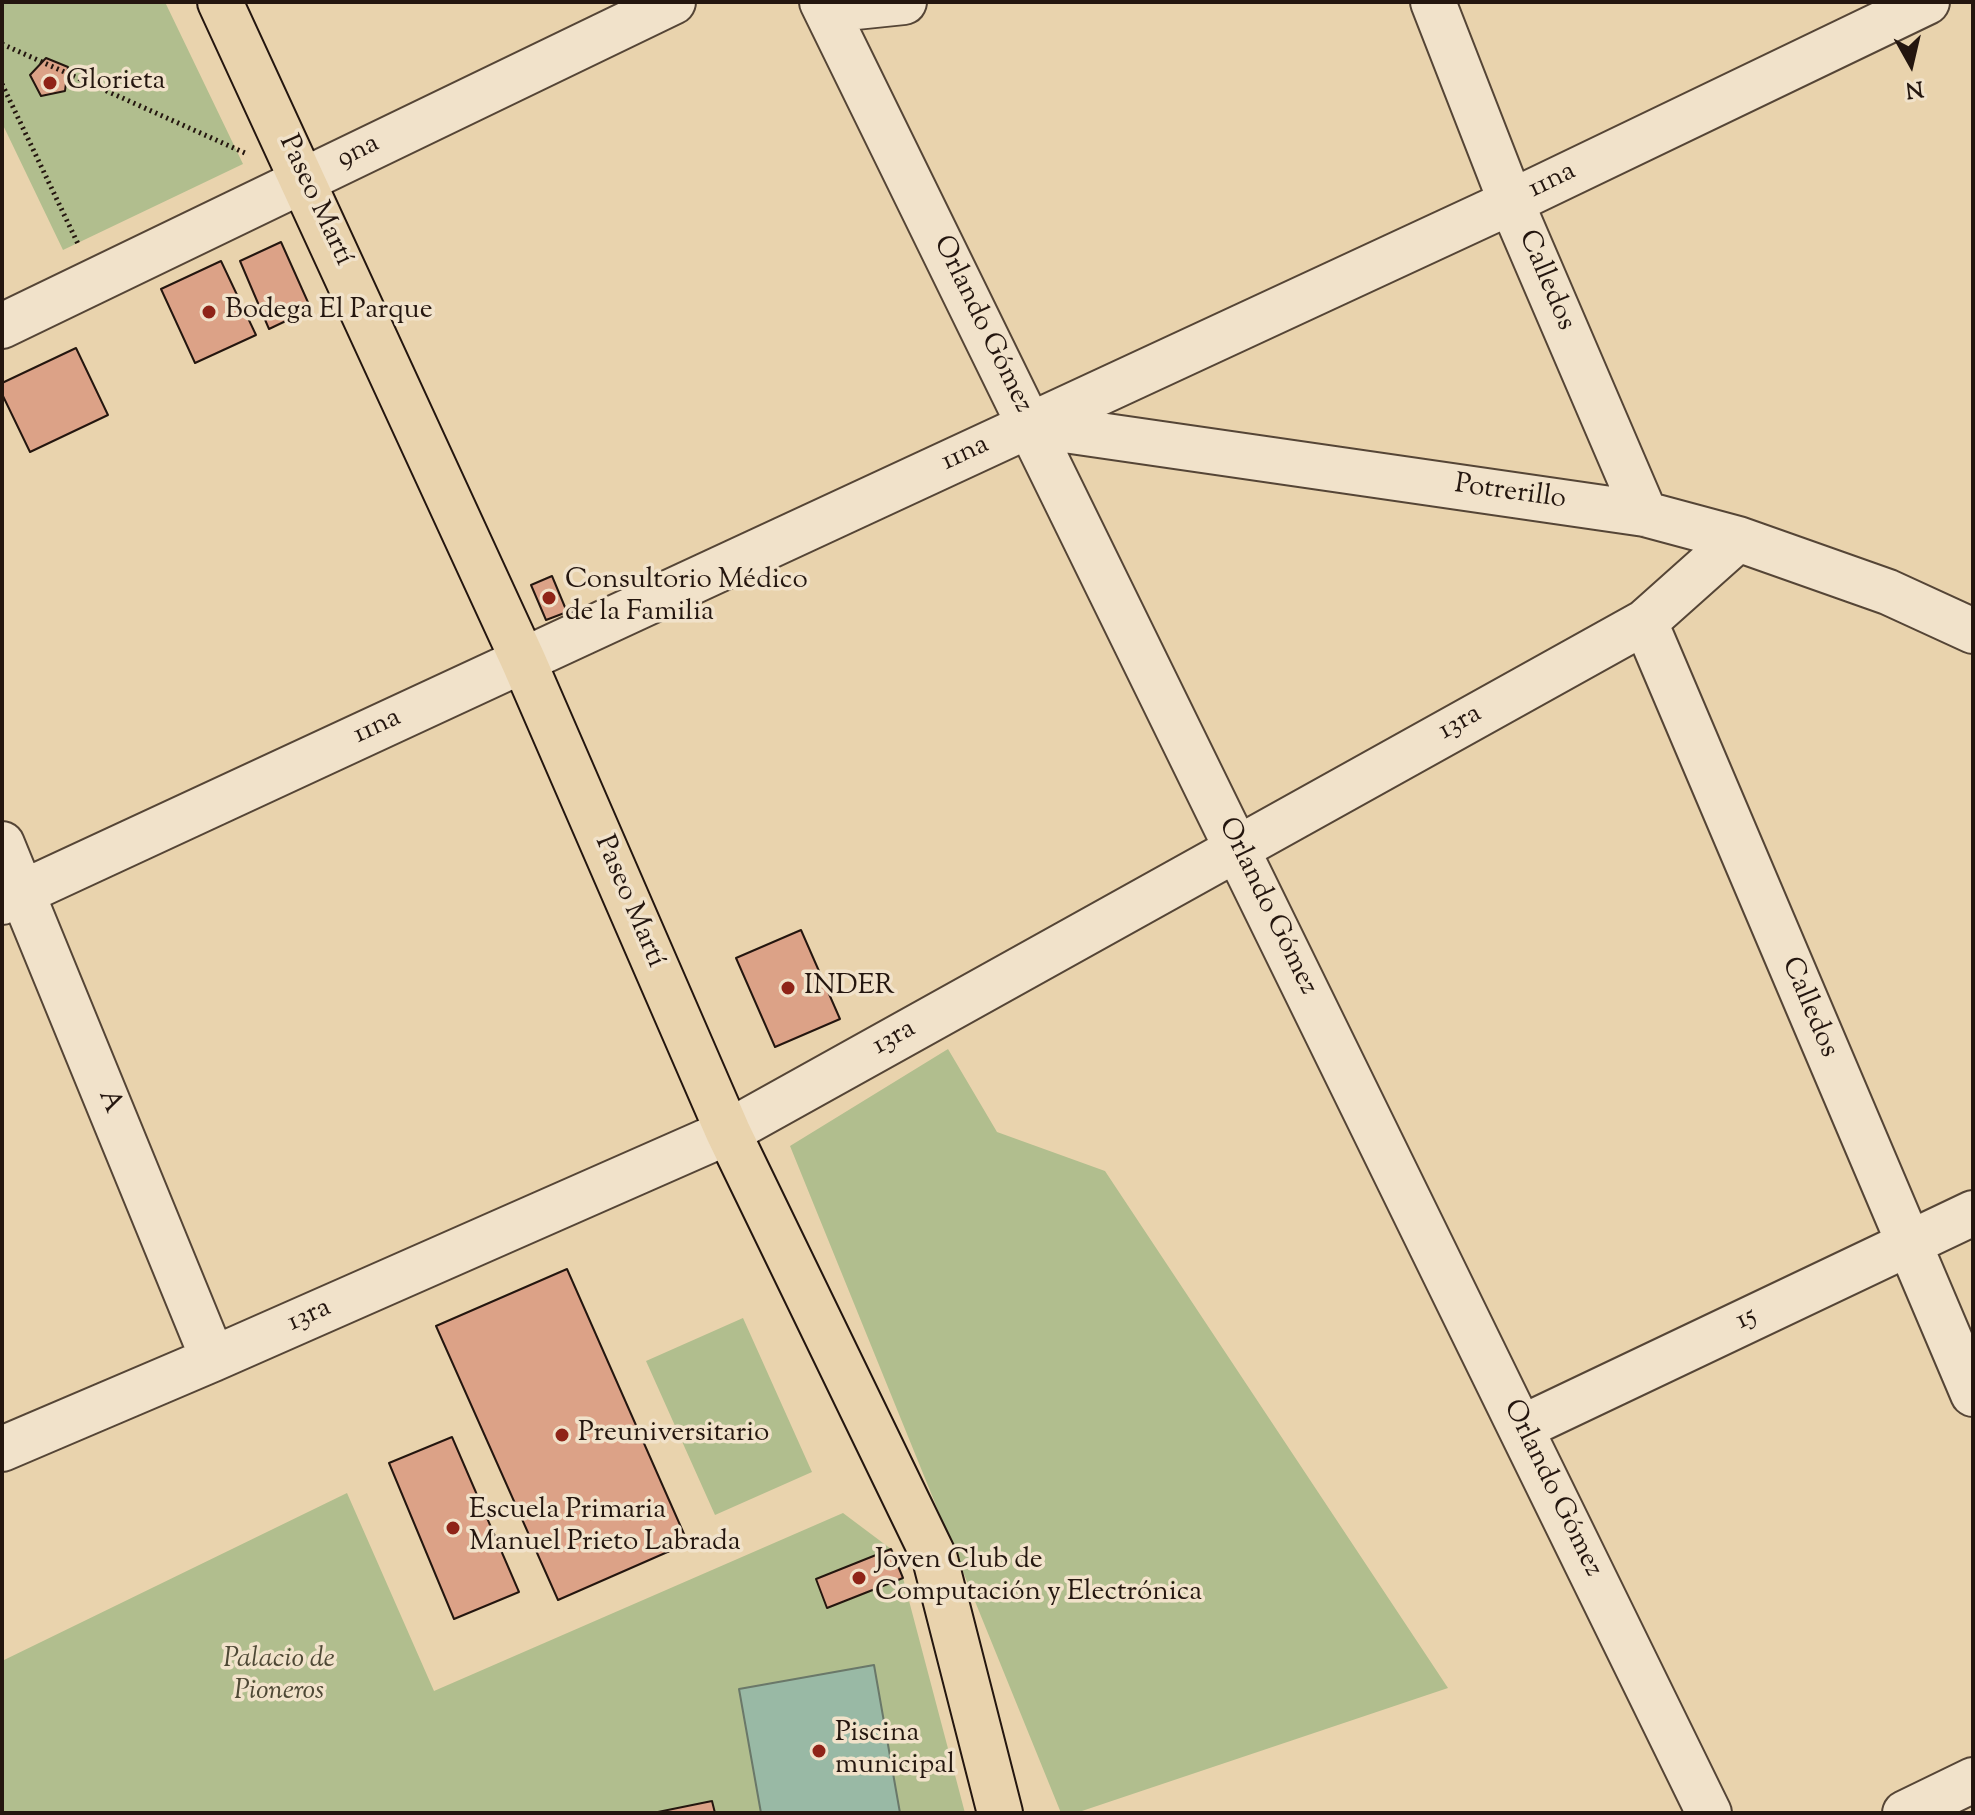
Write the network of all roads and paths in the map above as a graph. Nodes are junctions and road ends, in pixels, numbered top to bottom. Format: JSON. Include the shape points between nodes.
{"nodes":[{"id":1,"x":220,"y":2,"type":"edge"},
{"id":2,"x":673,"y":2,"type":"edge"},
{"id":3,"x":904,"y":2,"type":"edge"},
{"id":4,"x":1433,"y":2,"type":"edge"},
{"id":5,"x":1927,"y":2,"type":"edge"},
{"id":6,"x":824,"y":6,"type":"edge"},
{"id":7,"x":2,"y":44,"type":"edge"},
{"id":8,"x":2,"y":84,"type":"edge"},
{"id":9,"x":247,"y":153,"type":"dead end"},
{"id":10,"x":305,"y":179,"type":"junction"},
{"id":11,"x":1511,"y":202,"type":"junction"},
{"id":12,"x":97,"y":282,"type":"junction"},
{"id":13,"x":2,"y":326,"type":"edge"},
{"id":14,"x":1030,"y":425,"type":"junction"},
{"id":15,"x":1645,"y":514,"type":"junction"},
{"id":16,"x":1738,"y":539,"type":"junction"},
{"id":17,"x":1645,"y":622,"type":"junction"},
{"id":18,"x":1973,"y":631,"type":"edge"},
{"id":19,"x":523,"y":660,"type":"junction"},
{"id":20,"x":2,"y":844,"type":"edge"},
{"id":21,"x":1237,"y":848,"type":"junction"},
{"id":22,"x":13,"y":898,"type":"edge"},
{"id":23,"x":728,"y":1132,"type":"junction"},
{"id":24,"x":1973,"y":1213,"type":"edge"},
{"id":25,"x":1907,"y":1243,"type":"junction"},
{"id":26,"x":213,"y":1359,"type":"junction"},
{"id":27,"x":1973,"y":1394,"type":"edge"},
{"id":28,"x":1521,"y":1428,"type":"junction"},
{"id":29,"x":2,"y":1449,"type":"edge"},
{"id":30,"x":1973,"y":1780,"type":"edge"},
{"id":31,"x":1000,"y":1813,"type":"edge"},
{"id":32,"x":1709,"y":1813,"type":"edge"},
{"id":33,"x":1905,"y":1813,"type":"edge"}],
"edges":[{"from":1,"to":10,"type":"main road","name":"Paseo Martí"},
{"from":2,"to":10,"type":"street","name":"9na"},
{"from":3,"to":6,"type":"street"},
{"from":4,"to":11,"type":"street","name":"Calledos"},
{"from":5,"to":11,"type":"street","name":"11na"},
{"from":6,"to":14,"type":"street","name":"Orlando Gómez"},
{"from":7,"to":9,"type":"path"},
{"from":8,"to":12,"type":"path"},
{"from":10,"to":12,"type":"street","name":"9na"},
{"from":10,"to":19,"type":"main road","name":"Paseo Martí"},
{"from":11,"to":14,"type":"street","name":"11na"},
{"from":11,"to":15,"type":"street","name":"Calledos"},
{"from":12,"to":13,"type":"street","name":"9na"},
{"from":14,"to":15,"type":"street","name":"Potrerillo"},
{"from":14,"to":19,"type":"street","name":"11na"},
{"from":14,"to":21,"type":"street","name":"Orlando Gómez"},
{"from":15,"to":16,"type":"street","name":"Potrerillo"},
{"from":16,"to":17,"type":"street","name":"13ra"},
{"from":16,"to":18,"type":"street","name":"Potrerillo","via":[[1888,592]]},
{"from":17,"to":21,"type":"street","name":"13ra"},
{"from":17,"to":25,"type":"street","name":"Calledos"},
{"from":19,"to":22,"type":"street","name":"11na"},
{"from":19,"to":23,"type":"main road","name":"Paseo Martí"},
{"from":20,"to":22,"type":"street","name":"A"},
{"from":21,"to":23,"type":"street","name":"13ra"},
{"from":21,"to":28,"type":"street","name":"Orlando Gómez"},
{"from":22,"to":26,"type":"street","name":"A"},
{"from":23,"to":26,"type":"street","name":"13ra"},
{"from":23,"to":31,"type":"main road","name":"Paseo Martí","via":[[935,1559]]},
{"from":24,"to":25,"type":"street","name":"15"},
{"from":25,"to":27,"type":"street","name":"Calledos"},
{"from":25,"to":28,"type":"street","name":"15"},
{"from":26,"to":29,"type":"street","name":"13ra"},
{"from":28,"to":32,"type":"street","name":"Orlando Gómez"},
{"from":30,"to":33,"type":"street"}]}
